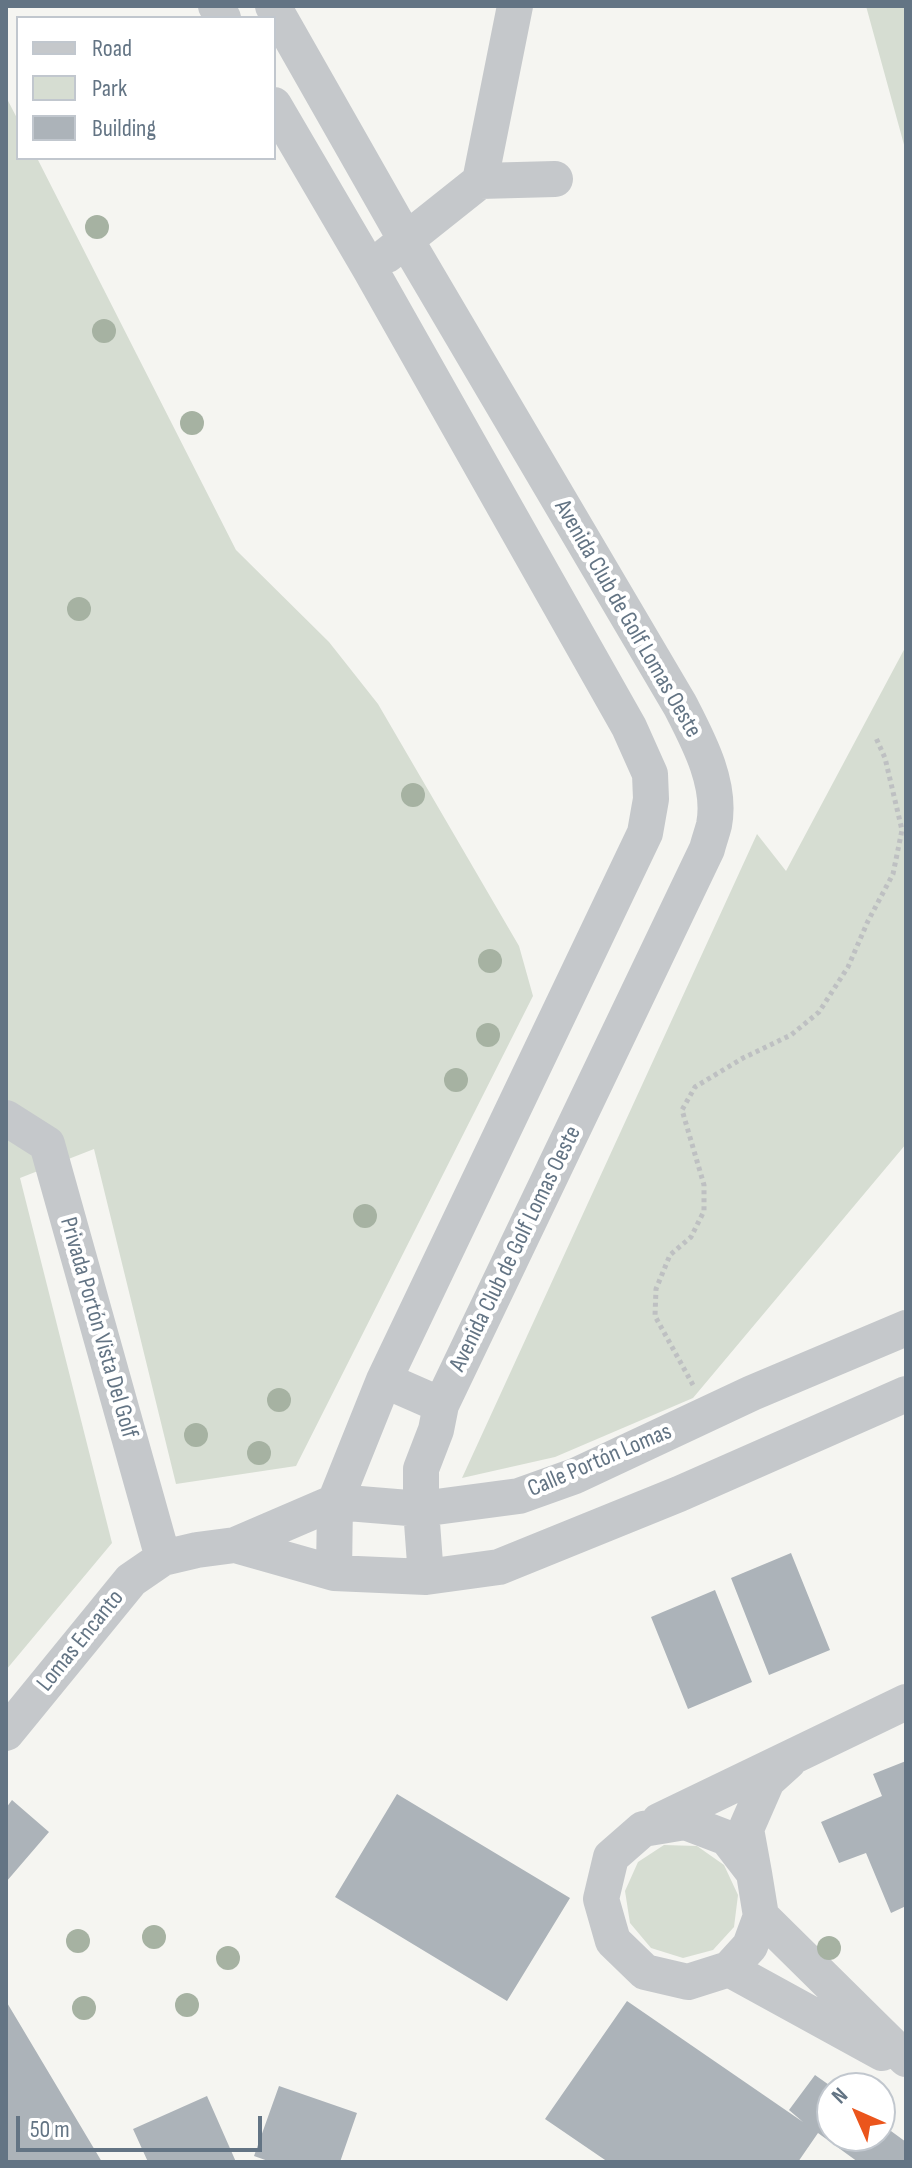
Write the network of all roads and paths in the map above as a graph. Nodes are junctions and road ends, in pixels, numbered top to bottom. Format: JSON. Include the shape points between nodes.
{"nodes":[{"id":1,"x":273,"y":6,"type":"edge"},
{"id":2,"x":515,"y":6,"type":"edge"},
{"id":3,"x":276,"y":108,"type":"edge"},
{"id":4,"x":555,"y":179,"type":"dead end"},
{"id":5,"x":480,"y":181,"type":"junction"},
{"id":6,"x":406,"y":240,"type":"junction"},
{"id":7,"x":370,"y":269,"type":"junction"},
{"id":8,"x":876,"y":738,"type":"dead end"},
{"id":9,"x":6,"y":1118,"type":"edge"},
{"id":10,"x":906,"y":1328,"type":"edge"},
{"id":11,"x":384,"y":1380,"type":"junction"},
{"id":12,"x":906,"y":1394,"type":"edge"},
{"id":13,"x":441,"y":1405,"type":"junction"},
{"id":14,"x":709,"y":1414,"type":"junction"},
{"id":15,"x":335,"y":1502,"type":"junction"},
{"id":16,"x":421,"y":1509,"type":"junction"},
{"id":17,"x":235,"y":1545,"type":"junction"},
{"id":18,"x":163,"y":1558,"type":"junction"},
{"id":19,"x":334,"y":1573,"type":"junction"},
{"id":20,"x":426,"y":1577,"type":"junction"},
{"id":21,"x":906,"y":1702,"type":"edge"},
{"id":22,"x":6,"y":1733,"type":"edge"},
{"id":23,"x":795,"y":1756,"type":"junction"},
{"id":24,"x":643,"y":1829,"type":"junction"},
{"id":25,"x":754,"y":1873,"type":"junction"},
{"id":26,"x":761,"y":1916,"type":"junction"},
{"id":27,"x":729,"y":1969,"type":"junction"},
{"id":28,"x":906,"y":2059,"type":"edge"},
{"id":29,"x":906,"y":2066,"type":"edge"}],
"edges":[{"from":1,"to":6,"type":"street","name":"Avenida Club de Golf Lomas Oeste"},
{"from":2,"to":5,"type":"street"},
{"from":3,"to":7,"type":"street","name":"Avenida Club de Golf Lomas Oeste"},
{"from":4,"to":5,"type":"street"},
{"from":5,"to":6,"type":"street"},
{"from":6,"to":7,"type":"street"},
{"from":6,"to":13,"type":"street","name":"Avenida Club de Golf Lomas Oeste","via":[[680,705],[707,765],[715,802],[707,849]]},
{"from":7,"to":11,"type":"street","name":"Avenida Club de Golf Lomas Oeste","via":[[629,727],[650,774],[651,799],[645,833]]},
{"from":8,"to":14,"type":"path","via":[[902,830],[893,874],[848,967],[819,1012],[791,1035],[695,1087],[682,1110],[704,1185],[704,1211],[691,1237],[670,1255],[656,1289],[655,1316]]},
{"from":9,"to":18,"type":"street","name":"Privada Portón Vista Del Golf","via":[[47,1144]]},
{"from":10,"to":14,"type":"street","name":"Calle Portón Lomas"},
{"from":11,"to":13,"type":"street"},
{"from":11,"to":15,"type":"street","name":"Avenida Club de Golf Lomas Oeste"},
{"from":12,"to":20,"type":"street","name":"Calle Portón Lomas","via":[[499,1567]]},
{"from":13,"to":16,"type":"street","name":"Avenida Club de Golf Lomas Oeste","via":[[421,1469]]},
{"from":14,"to":16,"type":"street","name":"Calle Portón Lomas","via":[[519,1496]]},
{"from":15,"to":16,"type":"street","name":"Calle Portón Lomas"},
{"from":15,"to":17,"type":"street","name":"Calle Portón Lomas"},
{"from":15,"to":19,"type":"street","name":"Avenida Club de Golf Lomas Oeste"},
{"from":16,"to":20,"type":"street","name":"Avenida Club de Golf Lomas Oeste"},
{"from":17,"to":18,"type":"street","name":"Calle Portón Lomas"},
{"from":17,"to":19,"type":"street","name":"Calle Portón Lomas"},
{"from":18,"to":22,"type":"street","name":"Lomas Encanto","via":[[131,1580]]},
{"from":19,"to":20,"type":"street","name":"Calle Portón Lomas"},
{"from":21,"to":23,"type":"street"},
{"from":23,"to":24,"type":"street"},
{"from":23,"to":25,"type":"street","via":[[767,1781],[746,1829]]},
{"from":24,"to":25,"type":"street","via":[[685,1822],[727,1838]]},
{"from":24,"to":27,"type":"street","via":[[611,1857],[601,1899],[613,1941],[645,1972],[688,1982]]},
{"from":25,"to":26,"type":"street"},
{"from":26,"to":27,"type":"street","via":[[750,1946]]},
{"from":26,"to":28,"type":"street"},
{"from":27,"to":29,"type":"street"}]}
